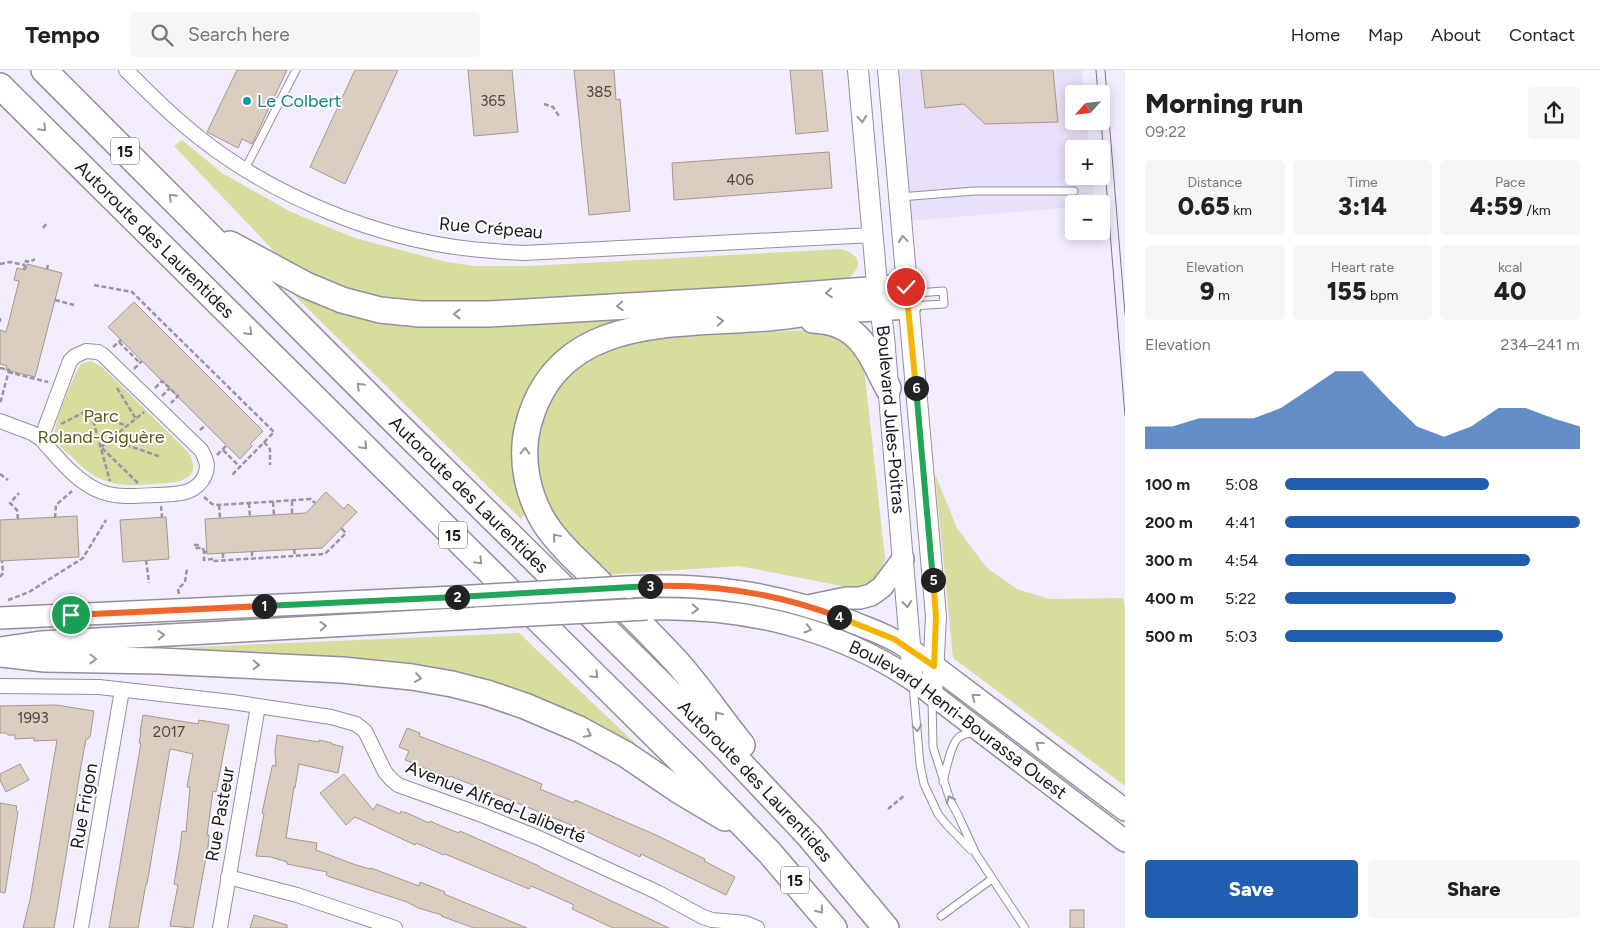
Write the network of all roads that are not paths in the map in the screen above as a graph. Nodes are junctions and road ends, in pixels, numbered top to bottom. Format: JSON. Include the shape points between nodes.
{"nodes":[{"id":1,"x":44,"y":70,"type":"edge"},
{"id":2,"x":126,"y":70,"type":"edge"},
{"id":3,"x":296,"y":70,"type":"edge"},
{"id":4,"x":858,"y":70,"type":"edge"},
{"id":5,"x":888,"y":70,"type":"edge"},
{"id":6,"x":0,"y":86,"type":"edge"},
{"id":7,"x":245,"y":169,"type":"junction"},
{"id":8,"x":1074,"y":191,"type":"dead end"},
{"id":9,"x":899,"y":197,"type":"junction"},
{"id":10,"x":206,"y":232,"type":"junction"},
{"id":11,"x":873,"y":235,"type":"junction"},
{"id":12,"x":907,"y":297,"type":"junction"},
{"id":13,"x":879,"y":298,"type":"junction"},
{"id":14,"x":768,"y":318,"type":"junction"},
{"id":15,"x":888,"y":388,"type":"junction"},
{"id":16,"x":0,"y":421,"type":"edge"},
{"id":17,"x":41,"y":439,"type":"junction"},
{"id":18,"x":902,"y":559,"type":"junction"},
{"id":19,"x":807,"y":606,"type":"junction"},
{"id":20,"x":4,"y":609,"type":"edge"},
{"id":21,"x":0,"y":648,"type":"edge"},
{"id":22,"x":910,"y":650,"type":"junction"},
{"id":23,"x":0,"y":654,"type":"edge"},
{"id":24,"x":934,"y":666,"type":"junction"},
{"id":25,"x":913,"y":680,"type":"junction"},
{"id":26,"x":0,"y":686,"type":"edge"},
{"id":27,"x":122,"y":690,"type":"junction"},
{"id":28,"x":932,"y":694,"type":"junction"},
{"id":29,"x":258,"y":706,"type":"junction"},
{"id":30,"x":980,"y":731,"type":"junction"},
{"id":31,"x":943,"y":783,"type":"junction"},
{"id":32,"x":1125,"y":810,"type":"edge"},
{"id":33,"x":753,"y":834,"type":"junction"},
{"id":34,"x":1125,"y":841,"type":"edge"},
{"id":35,"x":976,"y":854,"type":"junction"},
{"id":36,"x":834,"y":864,"type":"junction"},
{"id":37,"x":228,"y":877,"type":"junction"},
{"id":38,"x":992,"y":879,"type":"junction"},
{"id":39,"x":941,"y":916,"type":"dead end"},
{"id":40,"x":81,"y":928,"type":"edge"},
{"id":41,"x":220,"y":928,"type":"edge"},
{"id":42,"x":395,"y":928,"type":"edge"},
{"id":43,"x":757,"y":928,"type":"edge"},
{"id":44,"x":834,"y":928,"type":"edge"},
{"id":45,"x":886,"y":928,"type":"edge"},
{"id":46,"x":1025,"y":928,"type":"edge"}],
"edges":[{"from":10,"to":1,"type":"highway","name":"Autoroute des Laurentides","number":"15","one_way":true},
{"from":2,"to":7,"type":"street","name":"Rue Crépeau","via":[[202,140]]},
{"from":3,"to":7,"type":"lane"},
{"from":4,"to":11,"type":"street","name":"Boulevard Jules-Poitras","one_way":true},
{"from":5,"to":9,"type":"street","name":"Boulevard Jules-Poitras"},
{"from":6,"to":33,"type":"highway","name":"Autoroute des Laurentides","number":"15","one_way":true},
{"from":7,"to":11,"type":"street","name":"Rue Crépeau","via":[[295,197],[346,219],[425,241],[470,249],[570,252]]},
{"from":8,"to":9,"type":"lane","via":[[974,191]]},
{"from":12,"to":9,"type":"street","name":"Boulevard Jules-Poitras","one_way":true},
{"from":13,"to":10,"type":"highway","one_way":true,"via":[[749,299],[489,314],[406,313],[364,306],[323,293]]},
{"from":36,"to":10,"type":"highway","name":"Autoroute des Laurentides","number":"15","one_way":true,"via":[[678,700]]},
{"from":11,"to":13,"type":"street","name":"Boulevard Jules-Poitras"},
{"from":12,"to":13,"type":"highway"},
{"from":12,"to":24,"type":"street","name":"Boulevard Jules-Poitras","via":[[936,616]]},
{"from":13,"to":14,"type":"highway","via":[[821,312]]},
{"from":13,"to":15,"type":"street","name":"Boulevard Jules-Poitras"},
{"from":14,"to":15,"type":"highway","via":[[828,321],[848,329],[865,346]]},
{"from":36,"to":14,"type":"highway","one_way":true,"via":[[676,661],[550,531],[533,499],[526,472],[527,430],[537,400],[557,370],[583,348],[614,334],[648,327]]},
{"from":15,"to":18,"type":"street","name":"Boulevard Jules-Poitras"},
{"from":16,"to":17,"type":"street"},
{"from":17,"to":17,"type":"street","via":[[77,476],[94,488],[115,496],[187,492],[199,485],[208,468],[201,450],[109,360],[93,351],[80,353],[70,361]]},
{"from":18,"to":19,"type":"main road","via":[[882,587],[871,595]]},
{"from":18,"to":22,"type":"street","name":"Boulevard Jules-Poitras","one_way":true},
{"from":19,"to":20,"type":"main road","name":"Boulevard Henri-Bourassa Ouest","bridge":true,"via":[[760,594],[707,587],[652,586],[455,597]]},
{"from":19,"to":22,"type":"main road","name":"Boulevard Henri-Bourassa Ouest","via":[[888,636]]},
{"from":21,"to":25,"type":"main road","name":"Boulevard Henri-Bourassa Ouest","one_way":true,"bridge":true,"via":[[42,642],[678,608],[778,620],[858,649]]},
{"from":22,"to":24,"type":"main road","name":"Boulevard Henri-Bourassa Ouest"},
{"from":22,"to":25,"type":"street","name":"Boulevard Jules-Poitras"},
{"from":23,"to":33,"type":"highway","one_way":true,"via":[[44,659],[333,669],[452,684],[525,706],[579,729]]},
{"from":24,"to":28,"type":"street","name":"Boulevard Jules-Poitras"},
{"from":32,"to":24,"type":"main road","name":"Boulevard Henri-Bourassa Ouest","one_way":true},
{"from":25,"to":28,"type":"main road","name":"Boulevard Henri-Bourassa Ouest"},
{"from":25,"to":35,"type":"lane","one_way":true,"via":[[924,784],[932,804],[946,824]]},
{"from":26,"to":27,"type":"street","name":"Avenue Alfred-Laliberté"},
{"from":27,"to":29,"type":"street","name":"Avenue Alfred-Laliberté"},
{"from":27,"to":40,"type":"street","name":"Rue Frigon"},
{"from":28,"to":30,"type":"main road","name":"Boulevard Henri-Bourassa Ouest"},
{"from":28,"to":31,"type":"lane","via":[[933,747]]},
{"from":29,"to":37,"type":"street","name":"Rue Pasteur"},
{"from":29,"to":43,"type":"street","name":"Avenue Alfred-Laliberté","via":[[319,714],[356,724],[368,734],[385,772],[398,785],[539,838],[657,892],[702,917],[745,923]]},
{"from":30,"to":31,"type":"lane","via":[[957,739]]},
{"from":30,"to":34,"type":"main road","name":"Boulevard Henri-Bourassa Ouest"},
{"from":35,"to":31,"type":"lane","one_way":true},
{"from":33,"to":44,"type":"highway","name":"Autoroute des Laurentides","number":"15","one_way":true},
{"from":35,"to":38,"type":"lane"},
{"from":36,"to":45,"type":"highway","name":"Autoroute des Laurentides","number":"15"},
{"from":37,"to":41,"type":"street","name":"Rue Pasteur"},
{"from":37,"to":42,"type":"street","via":[[297,895]]},
{"from":38,"to":39,"type":"lane"},
{"from":38,"to":46,"type":"lane"}]}
